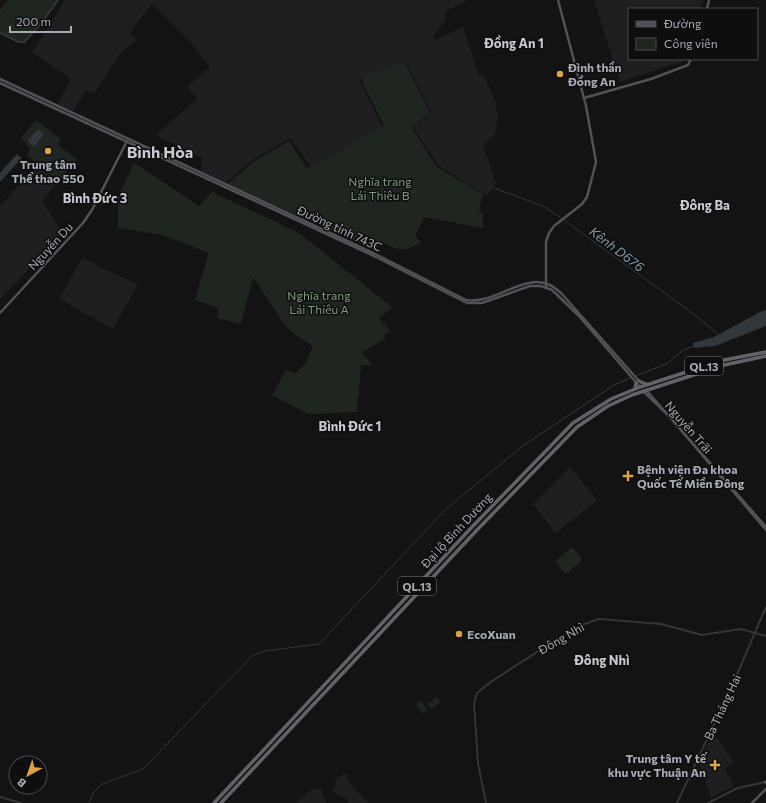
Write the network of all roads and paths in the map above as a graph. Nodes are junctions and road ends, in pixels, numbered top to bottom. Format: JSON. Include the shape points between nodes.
{"nodes":[{"id":1,"x":558,"y":0,"type":"edge"},
{"id":2,"x":690,"y":60,"type":"edge"},
{"id":3,"x":0,"y":79,"type":"edge"},
{"id":4,"x":0,"y":83,"type":"edge"},
{"id":5,"x":8,"y":85,"type":"junction"},
{"id":6,"x":23,"y":90,"type":"junction"},
{"id":7,"x":21,"y":93,"type":"junction"},
{"id":8,"x":584,"y":98,"type":"junction"},
{"id":9,"x":70,"y":114,"type":"junction"},
{"id":10,"x":127,"y":141,"type":"junction"},
{"id":11,"x":396,"y":266,"type":"junction"},
{"id":12,"x":547,"y":282,"type":"junction"},
{"id":13,"x":546,"y":287,"type":"junction"},
{"id":14,"x":0,"y":313,"type":"edge"},
{"id":15,"x":605,"y":345,"type":"junction"},
{"id":16,"x":766,"y":352,"type":"edge"},
{"id":17,"x":766,"y":356,"type":"edge"},
{"id":18,"x":638,"y":382,"type":"junction"},
{"id":19,"x":647,"y":384,"type":"junction"},
{"id":20,"x":641,"y":386,"type":"junction"},
{"id":21,"x":636,"y":388,"type":"junction"},
{"id":22,"x":646,"y":391,"type":"junction"},
{"id":23,"x":471,"y":528,"type":"junction"},
{"id":24,"x":766,"y":529,"type":"edge"},
{"id":25,"x":476,"y":531,"type":"junction"},
{"id":26,"x":431,"y":571,"type":"junction"},
{"id":27,"x":435,"y":575,"type":"junction"},
{"id":28,"x":766,"y":607,"type":"edge"},
{"id":29,"x":755,"y":632,"type":"junction"},
{"id":30,"x":766,"y":636,"type":"edge"},
{"id":31,"x":256,"y":757,"type":"junction"},
{"id":32,"x":260,"y":761,"type":"junction"},
{"id":33,"x":766,"y":782,"type":"edge"},
{"id":34,"x":766,"y":789,"type":"edge"},
{"id":35,"x":0,"y":797,"type":"edge"},
{"id":36,"x":21,"y":803,"type":"edge"},
{"id":37,"x":214,"y":803,"type":"edge"},
{"id":38,"x":221,"y":803,"type":"edge"},
{"id":39,"x":486,"y":803,"type":"edge"},
{"id":40,"x":676,"y":803,"type":"edge"},
{"id":41,"x":708,"y":803,"type":"edge"},
{"id":42,"x":752,"y":803,"type":"edge"}],
"edges":[{"from":1,"to":8,"type":"main road"},
{"from":2,"to":8,"type":"main road","via":[[688,65],[651,79]]},
{"from":3,"to":5,"type":"main road","name":"Đường tỉnh 743C"},
{"from":4,"to":5,"type":"main road","name":"Đường tỉnh 743C"},
{"from":5,"to":6,"type":"main road","name":"Đường tỉnh 743C"},
{"from":5,"to":7,"type":"main road","name":"Đường tỉnh 743C"},
{"from":6,"to":7,"type":"main road"},
{"from":6,"to":9,"type":"main road","name":"Đường tỉnh 743C"},
{"from":7,"to":9,"type":"main road","name":"Đường tỉnh 743C"},
{"from":8,"to":12,"type":"main road","via":[[596,162],[588,195],[582,204],[549,233],[546,242]]},
{"from":9,"to":10,"type":"main road","name":"Đường tỉnh 743C"},
{"from":10,"to":11,"type":"main road","name":"Đường tỉnh 743C"},
{"from":10,"to":14,"type":"main road","name":"Nguyễn Du","via":[[83,223]]},
{"from":11,"to":12,"type":"main road","name":"Đường tỉnh 743C","via":[[458,296],[475,301],[524,284]]},
{"from":11,"to":13,"type":"main road","name":"Đường tỉnh 743C","via":[[472,304],[482,303],[525,287]]},
{"from":12,"to":13,"type":"main road"},
{"from":12,"to":15,"type":"main road","via":[[561,293]]},
{"from":13,"to":15,"type":"main road","via":[[565,300]]},
{"from":15,"to":18,"type":"main road"},
{"from":16,"to":19,"type":"highway","name":"Đại lộ Bình Dương","number":"QL.13","via":[[724,360]]},
{"from":17,"to":22,"type":"highway","name":"Đại lộ Bình Dương","number":"QL.13","via":[[724,365]]},
{"from":18,"to":19,"type":"highway"},
{"from":18,"to":20,"type":"main road"},
{"from":18,"to":21,"type":"highway"},
{"from":19,"to":20,"type":"highway","name":"Đại lộ Bình Dương","number":"QL.13"},
{"from":20,"to":21,"type":"highway","name":"Đại lộ Bình Dương","number":"QL.13"},
{"from":20,"to":22,"type":"highway"},
{"from":21,"to":23,"type":"highway","name":"Đại lộ Bình Dương","number":"QL.13","via":[[611,399],[573,423]]},
{"from":22,"to":24,"type":"main road","name":"Nguyễn Trãi"},
{"from":22,"to":25,"type":"highway","name":"Đại lộ Bình Dương","number":"QL.13","via":[[616,402],[577,427]]},
{"from":23,"to":25,"type":"highway"},
{"from":23,"to":26,"type":"highway","name":"Đại lộ Bình Dương","number":"QL.13"},
{"from":25,"to":27,"type":"highway","name":"Đại lộ Bình Dương","number":"QL.13"},
{"from":26,"to":27,"type":"highway"},
{"from":26,"to":31,"type":"highway","name":"Đại lộ Bình Dương","number":"QL.13"},
{"from":27,"to":32,"type":"highway","name":"Đại lộ Bình Dương","number":"QL.13"},
{"from":28,"to":29,"type":"street","name":"Ba Tháng Hai"},
{"from":29,"to":30,"type":"street","name":"Đông Nhì"},
{"from":29,"to":39,"type":"street","name":"Đông Nhì","via":[[741,629],[702,634],[661,624],[599,619],[582,625],[528,658],[477,693],[474,704],[478,763]]},
{"from":29,"to":40,"type":"street","name":"Ba Tháng Hai","via":[[695,767]]},
{"from":31,"to":32,"type":"highway"},
{"from":31,"to":37,"type":"highway","name":"Đại lộ Bình Dương","number":"QL.13"},
{"from":32,"to":38,"type":"highway","name":"Đại lộ Bình Dương","number":"QL.13"},
{"from":33,"to":41,"type":"street","via":[[738,788]]},
{"from":34,"to":42,"type":"main road"},
{"from":35,"to":36,"type":"street"}]}
